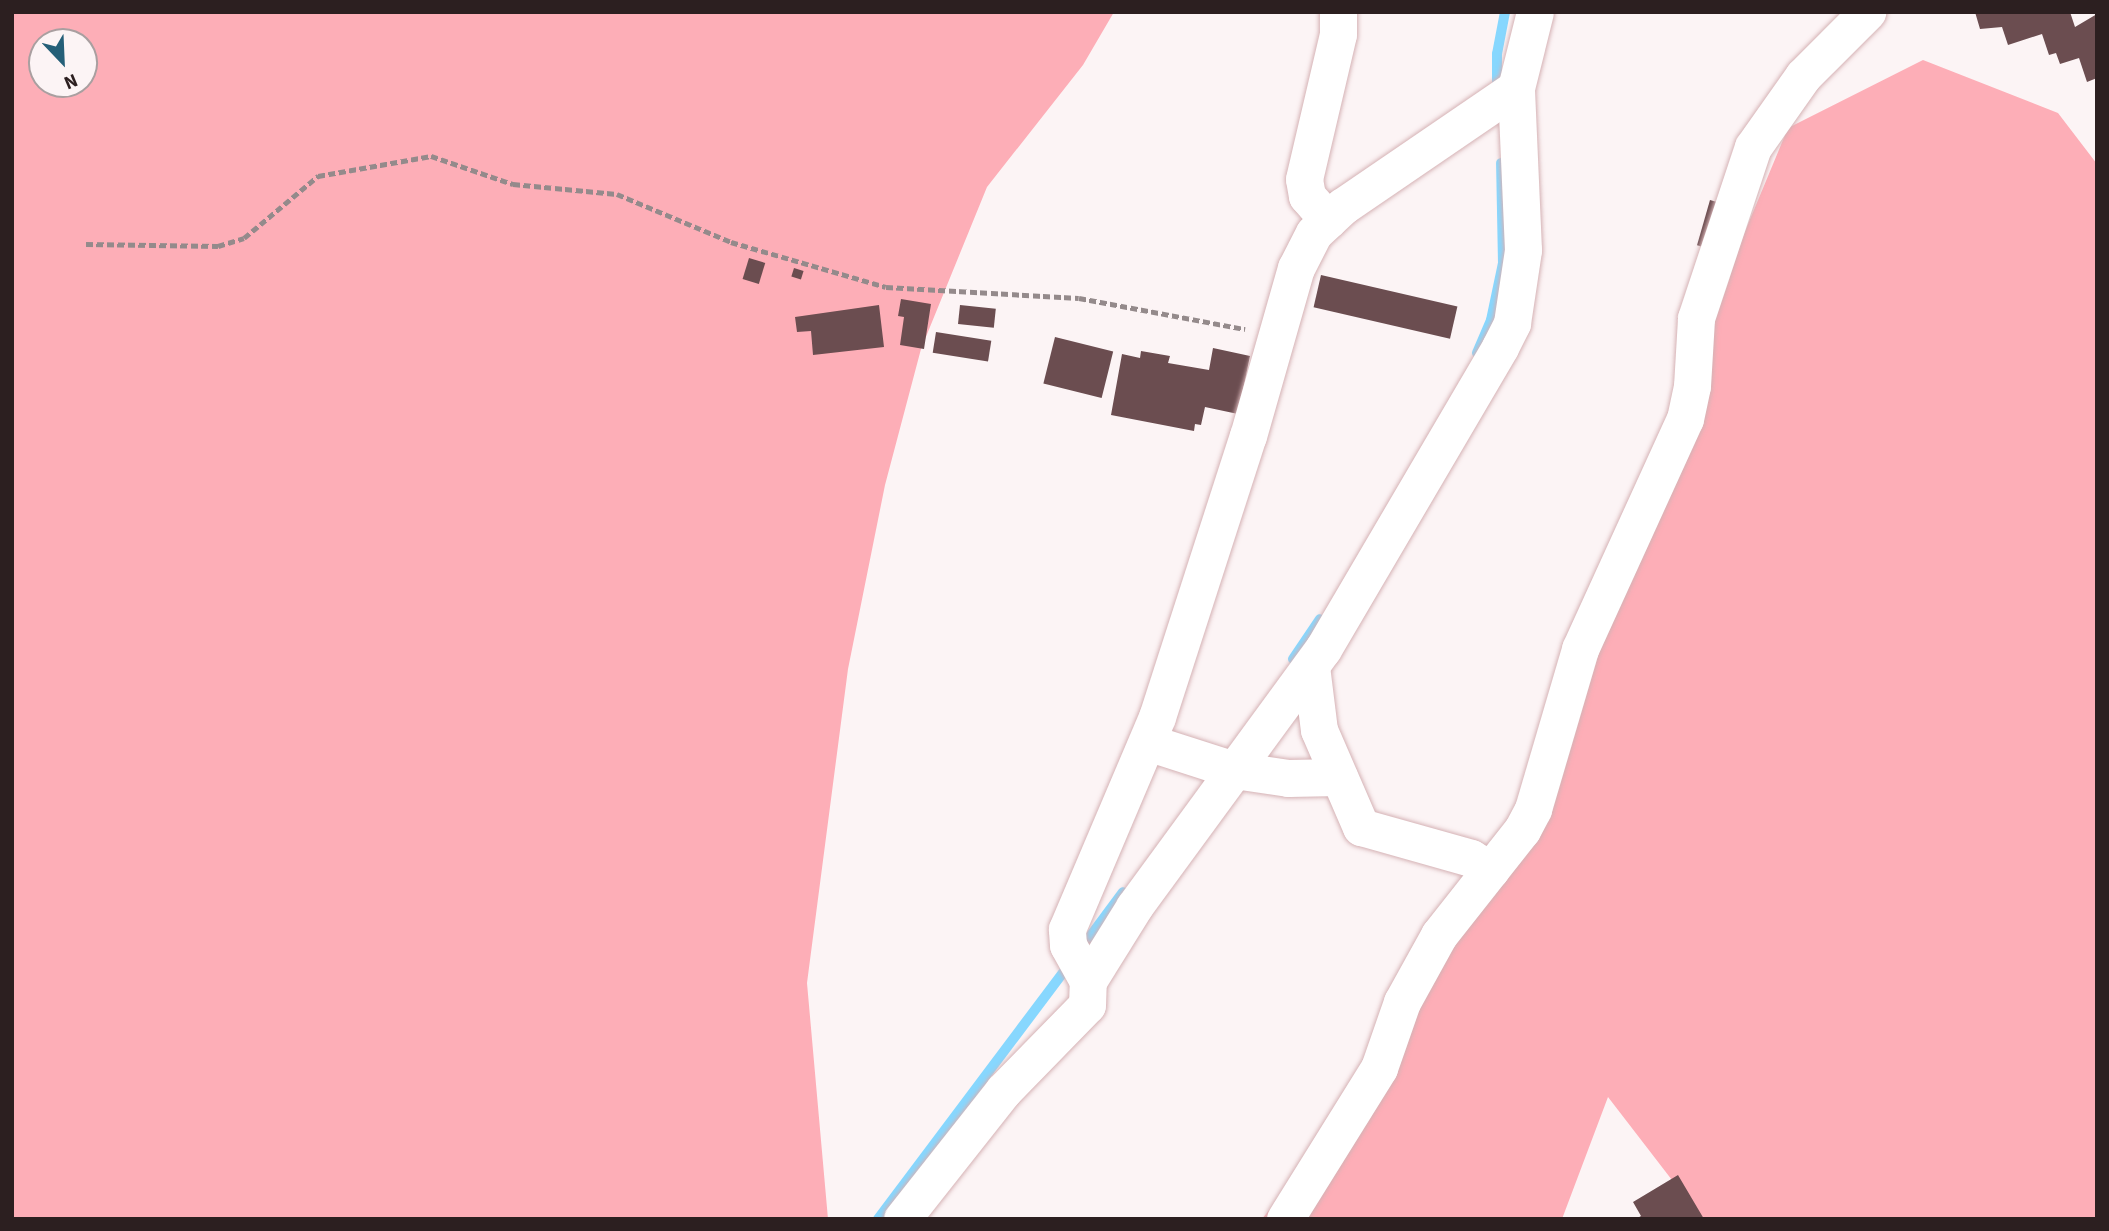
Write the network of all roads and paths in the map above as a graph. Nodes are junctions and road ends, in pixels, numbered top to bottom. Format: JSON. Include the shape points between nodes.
{"nodes":[{"id":1,"x":1338,"y":12,"type":"edge"},
{"id":2,"x":1535,"y":12,"type":"edge"},
{"id":3,"x":1867,"y":12,"type":"edge"},
{"id":4,"x":1516,"y":88,"type":"junction"},
{"id":5,"x":1328,"y":220,"type":"junction"},
{"id":6,"x":86,"y":244,"type":"dead end"},
{"id":7,"x":1277,"y":331,"type":"junction"},
{"id":8,"x":1311,"y":666,"type":"junction"},
{"id":9,"x":1147,"y":742,"type":"junction"},
{"id":10,"x":1234,"y":770,"type":"junction"},
{"id":11,"x":1339,"y":777,"type":"junction"},
{"id":12,"x":1491,"y":870,"type":"junction"},
{"id":13,"x":1088,"y":981,"type":"junction"},
{"id":14,"x":902,"y":1219,"type":"edge"},
{"id":15,"x":1285,"y":1219,"type":"edge"}],
"edges":[{"from":1,"to":5,"type":"street","via":[[1338,34],[1304,179],[1307,196]]},
{"from":2,"to":4,"type":"street"},
{"from":3,"to":12,"type":"street","via":[[1803,76],[1753,147],[1696,318],[1685,419],[1580,649],[1533,809]]},
{"from":4,"to":5,"type":"street"},
{"from":4,"to":8,"type":"street","via":[[1523,250],[1512,323],[1382,555]]},
{"from":5,"to":7,"type":"street","via":[[1314,233],[1296,268]]},
{"from":6,"to":7,"type":"path","via":[[218,246],[244,238],[318,176],[431,156],[513,184],[617,194],[731,242],[886,287],[1079,298]]},
{"from":7,"to":9,"type":"street","via":[[1248,436]]},
{"from":8,"to":10,"type":"street"},
{"from":8,"to":11,"type":"street","via":[[1319,730]]},
{"from":9,"to":10,"type":"street"},
{"from":9,"to":13,"type":"street","via":[[1067,929],[1068,945]]},
{"from":10,"to":11,"type":"street","via":[[1288,778]]},
{"from":10,"to":13,"type":"street","via":[[1134,907]]},
{"from":11,"to":12,"type":"street","via":[[1366,830],[1471,858]]},
{"from":12,"to":15,"type":"street","via":[[1438,935],[1402,1002],[1379,1068]]},
{"from":13,"to":14,"type":"street","via":[[1087,1005],[1003,1091]]}]}
